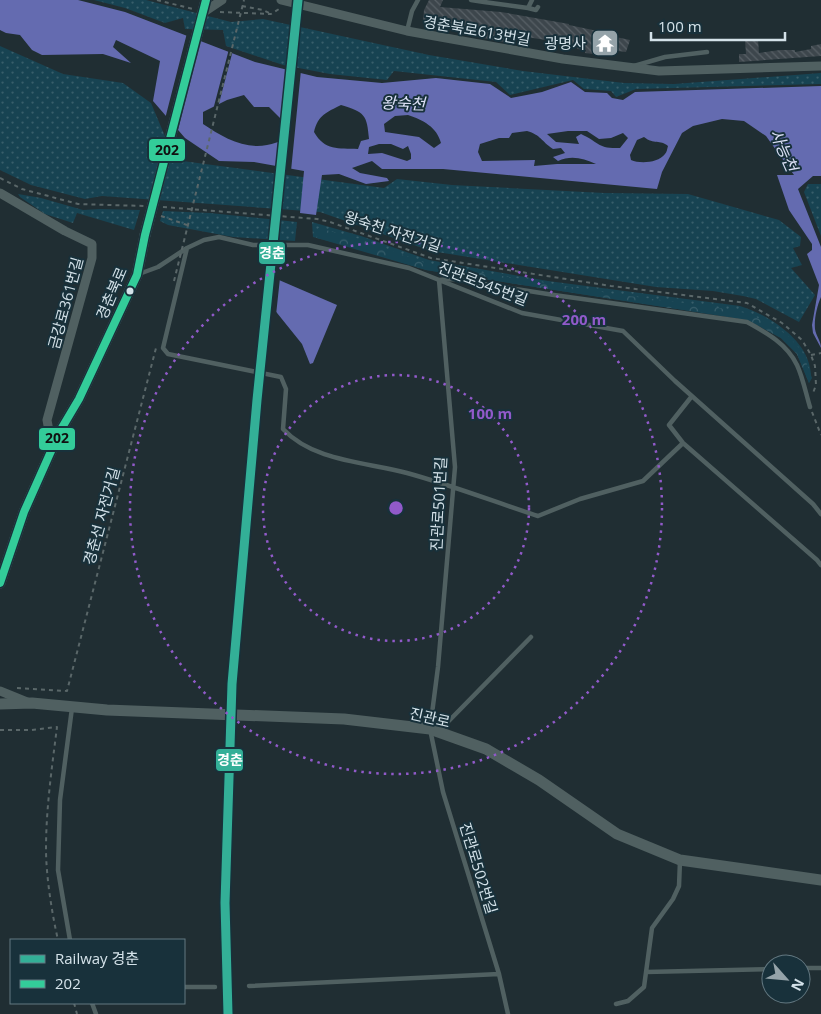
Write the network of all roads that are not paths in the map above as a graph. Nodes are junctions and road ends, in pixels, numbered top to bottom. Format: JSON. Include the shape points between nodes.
{"nodes":[{"id":1,"x":206,"y":0,"type":"edge"},
{"id":2,"x":222,"y":0,"type":"edge"},
{"id":3,"x":281,"y":0,"type":"edge"},
{"id":4,"x":418,"y":0,"type":"edge"},
{"id":5,"x":471,"y":0,"type":"edge"},
{"id":6,"x":532,"y":0,"type":"edge"},
{"id":7,"x":484,"y":1,"type":"edge"},
{"id":8,"x":538,"y":7,"type":"dead end"},
{"id":9,"x":528,"y":8,"type":"junction"},
{"id":10,"x":201,"y":15,"type":"junction"},
{"id":11,"x":407,"y":31,"type":"junction"},
{"id":12,"x":707,"y":52,"type":"dead end"},
{"id":13,"x":821,"y":66,"type":"edge"},
{"id":14,"x":628,"y":67,"type":"junction"},
{"id":15,"x":0,"y":193,"type":"edge"},
{"id":16,"x":187,"y":248,"type":"junction"},
{"id":17,"x":137,"y":275,"type":"junction"},
{"id":18,"x":439,"y":280,"type":"junction"},
{"id":19,"x":692,"y":396,"type":"junction"},
{"id":20,"x":810,"y":407,"type":"dead end"},
{"id":21,"x":58,"y":436,"type":"junction"},
{"id":22,"x":682,"y":443,"type":"junction"},
{"id":23,"x":453,"y":488,"type":"junction"},
{"id":24,"x":821,"y":514,"type":"edge"},
{"id":25,"x":821,"y":565,"type":"edge"},
{"id":26,"x":0,"y":583,"type":"edge"},
{"id":27,"x":531,"y":637,"type":"dead end"},
{"id":28,"x":0,"y":691,"type":"edge"},
{"id":29,"x":32,"y":703,"type":"junction"},
{"id":30,"x":0,"y":704,"type":"edge"},
{"id":31,"x":72,"y":708,"type":"junction"},
{"id":32,"x":434,"y":730,"type":"junction"},
{"id":33,"x":680,"y":860,"type":"junction"},
{"id":34,"x":821,"y":880,"type":"edge"},
{"id":35,"x":70,"y":939,"type":"edge"},
{"id":36,"x":761,"y":969,"type":"edge"},
{"id":37,"x":646,"y":972,"type":"junction"},
{"id":38,"x":499,"y":974,"type":"junction"},
{"id":39,"x":249,"y":986,"type":"dead end"},
{"id":40,"x":185,"y":987,"type":"edge"},
{"id":41,"x":215,"y":987,"type":"dead end"},
{"id":42,"x":616,"y":1004,"type":"dead end"},
{"id":43,"x":508,"y":1014,"type":"edge"}],
"edges":[{"from":1,"to":10,"type":"street","name":"경춘북로","bridge":true},
{"from":2,"to":10,"type":"street","bridge":true},
{"from":3,"to":11,"type":"street","name":"경춘북로613번길"},
{"from":4,"to":11,"type":"lane"},
{"from":5,"to":7,"type":"lane"},
{"from":6,"to":9,"type":"lane"},
{"from":7,"to":9,"type":"lane"},
{"from":8,"to":9,"type":"lane","via":[[536,10]]},
{"from":10,"to":17,"type":"street","name":"경춘북로","bridge":true},
{"from":11,"to":14,"type":"street","name":"경춘북로613번길","via":[[563,59]]},
{"from":12,"to":14,"type":"lane","via":[[664,57]]},
{"from":13,"to":14,"type":"street","name":"경춘북로613번길","via":[[659,72]]},
{"from":15,"to":21,"type":"street","name":"금강로361번길","via":[[92,244],[92,258],[47,420],[49,431]]},
{"from":16,"to":17,"type":"lane","name":"진관로545번길","via":[[158,267]]},
{"from":16,"to":18,"type":"lane","name":"진관로545번길","via":[[204,240],[219,238],[253,245],[308,245],[409,268]]},
{"from":16,"to":23,"type":"lane","via":[[163,348],[168,354],[281,377],[286,389],[283,430],[292,439],[333,458],[407,473]]},
{"from":17,"to":21,"type":"street","name":"경춘북로","via":[[79,399]]},
{"from":18,"to":19,"type":"lane","name":"진관로545번길","via":[[522,313],[623,331]]},
{"from":18,"to":20,"type":"lane","via":[[453,279],[747,322],[769,334],[792,358]]},
{"from":18,"to":23,"type":"lane","name":"진관로501번길","via":[[455,467]]},
{"from":19,"to":22,"type":"lane","via":[[669,425]]},
{"from":19,"to":24,"type":"lane","name":"진관로545번길"},
{"from":21,"to":26,"type":"street","name":"경춘북로","via":[[24,512]]},
{"from":22,"to":23,"type":"lane","via":[[643,481],[580,498],[538,516]]},
{"from":22,"to":25,"type":"lane"},
{"from":23,"to":32,"type":"lane","name":"진관로501번길"},
{"from":27,"to":32,"type":"lane"},
{"from":28,"to":29,"type":"street"},
{"from":29,"to":30,"type":"street","name":"진관로"},
{"from":29,"to":31,"type":"street","name":"진관로"},
{"from":31,"to":32,"type":"street","name":"진관로","via":[[344,719]]},
{"from":31,"to":35,"type":"lane","via":[[60,800],[58,870]]},
{"from":32,"to":33,"type":"street","name":"진관로","via":[[486,749],[539,780],[617,834]]},
{"from":32,"to":38,"type":"lane","name":"진관로502번길","via":[[443,792]]},
{"from":33,"to":34,"type":"street","name":"진관로"},
{"from":33,"to":37,"type":"lane","via":[[679,886],[652,928]]},
{"from":36,"to":37,"type":"lane"},
{"from":37,"to":42,"type":"lane","via":[[644,987],[628,1001]]},
{"from":38,"to":39,"type":"lane"},
{"from":38,"to":43,"type":"lane","name":"진관로502번길"},
{"from":40,"to":41,"type":"lane"}]}
